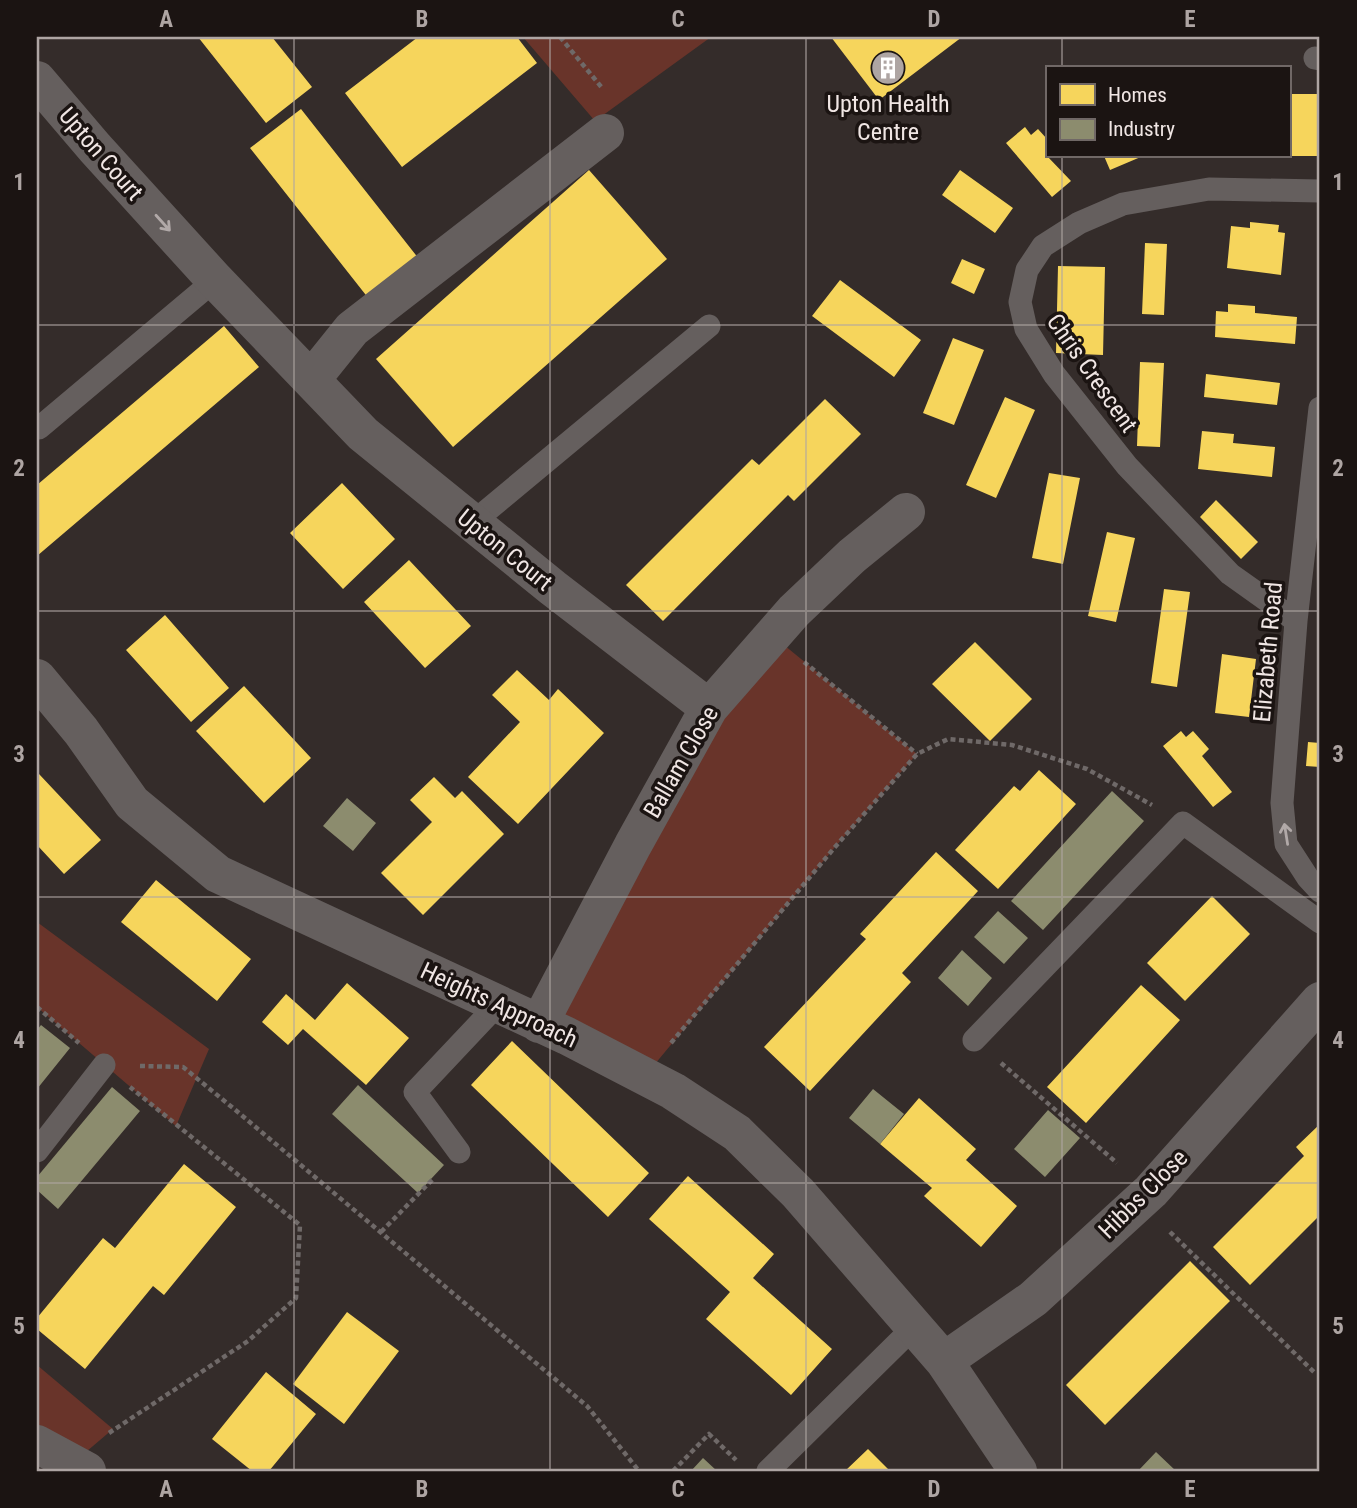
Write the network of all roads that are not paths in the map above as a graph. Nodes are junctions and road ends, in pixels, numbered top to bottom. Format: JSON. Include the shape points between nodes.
{"nodes":[{"id":1,"x":37,"y":80,"type":"edge"},
{"id":2,"x":605,"y":134,"type":"dead end"},
{"id":3,"x":1320,"y":191,"type":"edge"},
{"id":4,"x":215,"y":280,"type":"junction"},
{"id":5,"x":709,"y":326,"type":"dead end"},
{"id":6,"x":311,"y":380,"type":"junction"},
{"id":7,"x":1320,"y":408,"type":"edge"},
{"id":8,"x":39,"y":428,"type":"dead end"},
{"id":9,"x":906,"y":512,"type":"dead end"},
{"id":10,"x":472,"y":523,"type":"junction"},
{"id":11,"x":1296,"y":621,"type":"junction"},
{"id":12,"x":37,"y":678,"type":"edge"},
{"id":13,"x":709,"y":708,"type":"junction"},
{"id":14,"x":1320,"y":891,"type":"edge"},
{"id":15,"x":1320,"y":922,"type":"edge"},
{"id":16,"x":1320,"y":1001,"type":"edge"},
{"id":17,"x":498,"y":1004,"type":"junction"},
{"id":18,"x":539,"y":1024,"type":"junction"},
{"id":19,"x":974,"y":1040,"type":"road end"},
{"id":20,"x":104,"y":1065,"type":"road end"},
{"id":21,"x":37,"y":1151,"type":"edge"},
{"id":22,"x":459,"y":1152,"type":"road end"},
{"id":23,"x":914,"y":1326,"type":"junction"},
{"id":24,"x":944,"y":1361,"type":"junction"},
{"id":25,"x":37,"y":1444,"type":"edge"},
{"id":26,"x":80,"y":1467,"type":"edge"},
{"id":27,"x":768,"y":1471,"type":"edge"},
{"id":28,"x":1018,"y":1471,"type":"edge"}],
"edges":[{"from":1,"to":4,"type":"street","name":"Upton Court","one_way":true},
{"from":2,"to":6,"type":"street","via":[[352,329]]},
{"from":3,"to":11,"type":"lane","name":"Chris Crescent","via":[[1209,189],[1123,204],[1079,223],[1043,246],[1027,270],[1020,302],[1026,329],[1054,374],[1127,466],[1230,574]]},
{"from":4,"to":6,"type":"street","name":"Upton Court"},
{"from":4,"to":8,"type":"lane"},
{"from":5,"to":10,"type":"lane"},
{"from":6,"to":10,"type":"street","name":"Upton Court","via":[[363,434]]},
{"from":7,"to":11,"type":"lane","name":"Elizabeth Road"},
{"from":9,"to":13,"type":"street","name":"Ballam Close","via":[[794,611]]},
{"from":10,"to":13,"type":"street","name":"Upton Court"},
{"from":14,"to":11,"type":"lane","name":"Elizabeth Road","one_way":true,"via":[[1286,844],[1282,803]]},
{"from":12,"to":17,"type":"street","name":"Heights Approach","via":[[132,803],[218,874]]},
{"from":13,"to":18,"type":"street","name":"Ballam Close"},
{"from":15,"to":19,"type":"lane","via":[[1184,823]]},
{"from":16,"to":24,"type":"street","name":"Hibbs Close","via":[[1145,1197],[1033,1299]]},
{"from":17,"to":18,"type":"street","name":"Heights Approach"},
{"from":17,"to":22,"type":"lane","via":[[415,1092]]},
{"from":18,"to":23,"type":"street","name":"Heights Approach","via":[[673,1091],[737,1133],[798,1193]]},
{"from":20,"to":21,"type":"lane"},
{"from":23,"to":24,"type":"street","name":"Heights Approach"},
{"from":23,"to":27,"type":"lane"},
{"from":24,"to":28,"type":"street","name":"Heights Approach"},
{"from":25,"to":26,"type":"street"}]}
